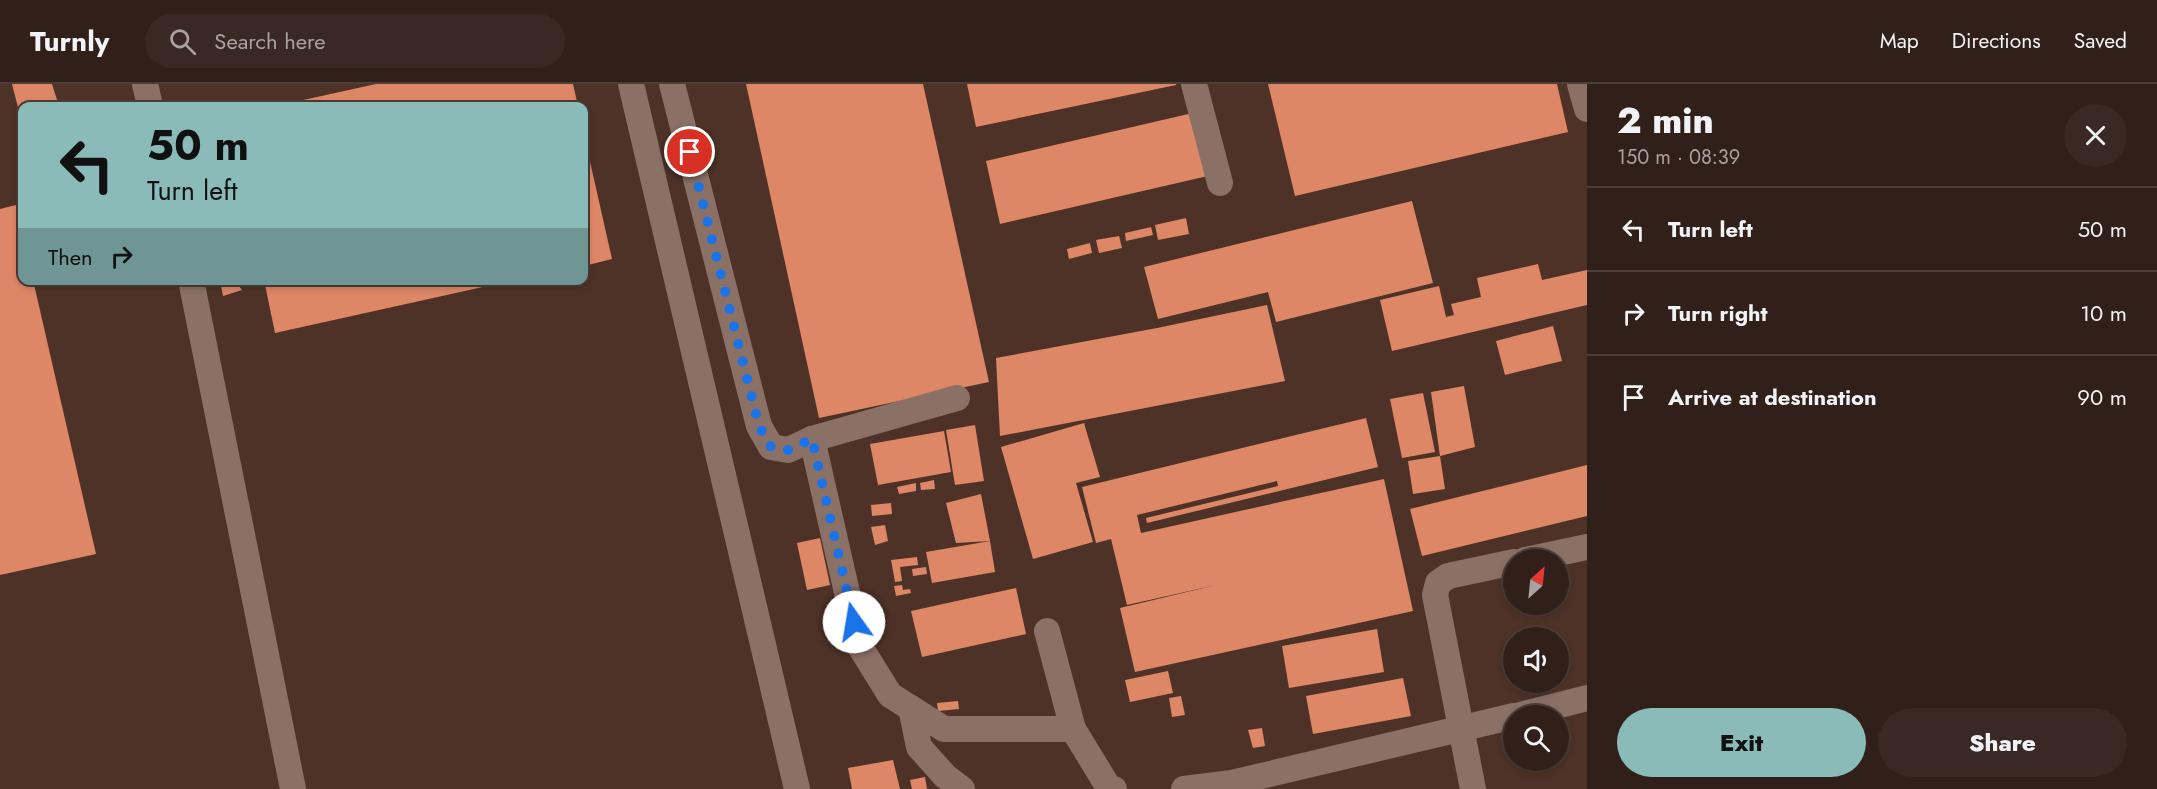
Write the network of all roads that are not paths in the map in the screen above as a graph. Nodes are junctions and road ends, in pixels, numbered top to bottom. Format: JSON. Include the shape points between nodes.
{"nodes":[{"id":1,"x":145,"y":84,"type":"edge"},
{"id":2,"x":631,"y":84,"type":"edge"},
{"id":3,"x":672,"y":84,"type":"edge"},
{"id":4,"x":1194,"y":84,"type":"edge"},
{"id":5,"x":1580,"y":84,"type":"edge"},
{"id":6,"x":149,"y":102,"type":"edge"},
{"id":7,"x":1587,"y":109,"type":"edge"},
{"id":8,"x":1220,"y":183,"type":"dead end"},
{"id":9,"x":192,"y":285,"type":"edge"},
{"id":10,"x":957,"y":398,"type":"dead end"},
{"id":11,"x":812,"y":439,"type":"junction"},
{"id":12,"x":1587,"y":547,"type":"edge"},
{"id":13,"x":1569,"y":551,"type":"edge"},
{"id":14,"x":1503,"y":564,"type":"edge"},
{"id":15,"x":1047,"y":631,"type":"dead end"},
{"id":16,"x":1587,"y":699,"type":"edge"},
{"id":17,"x":1562,"y":705,"type":"edge"},
{"id":18,"x":911,"y":708,"type":"junction"},
{"id":19,"x":1503,"y":719,"type":"edge"},
{"id":20,"x":1463,"y":728,"type":"junction"},
{"id":21,"x":1073,"y":729,"type":"junction"},
{"id":22,"x":293,"y":789,"type":"edge"},
{"id":23,"x":797,"y":789,"type":"edge"},
{"id":24,"x":962,"y":789,"type":"edge"},
{"id":25,"x":1109,"y":789,"type":"edge"},
{"id":26,"x":1114,"y":789,"type":"edge"},
{"id":27,"x":1184,"y":789,"type":"edge"},
{"id":28,"x":1473,"y":789,"type":"edge"}],
"edges":[{"from":1,"to":6,"type":"street"},
{"from":2,"to":23,"type":"street"},
{"from":3,"to":11,"type":"street","via":[[759,426],[771,447],[788,450]]},
{"from":4,"to":8,"type":"street"},
{"from":5,"to":7,"type":"street"},
{"from":9,"to":22,"type":"street"},
{"from":10,"to":11,"type":"street"},
{"from":11,"to":18,"type":"street","via":[[860,645],[890,695]]},
{"from":12,"to":13,"type":"street"},
{"from":14,"to":20,"type":"street","via":[[1448,576],[1438,583],[1435,595]]},
{"from":15,"to":21,"type":"street"},
{"from":16,"to":17,"type":"street"},
{"from":18,"to":21,"type":"street","via":[[944,729]]},
{"from":18,"to":24,"type":"street","via":[[919,747]]},
{"from":19,"to":20,"type":"street"},
{"from":20,"to":27,"type":"street","via":[[1232,783]]},
{"from":20,"to":28,"type":"street"},
{"from":21,"to":25,"type":"street"},
{"from":25,"to":26,"type":"street"}]}
